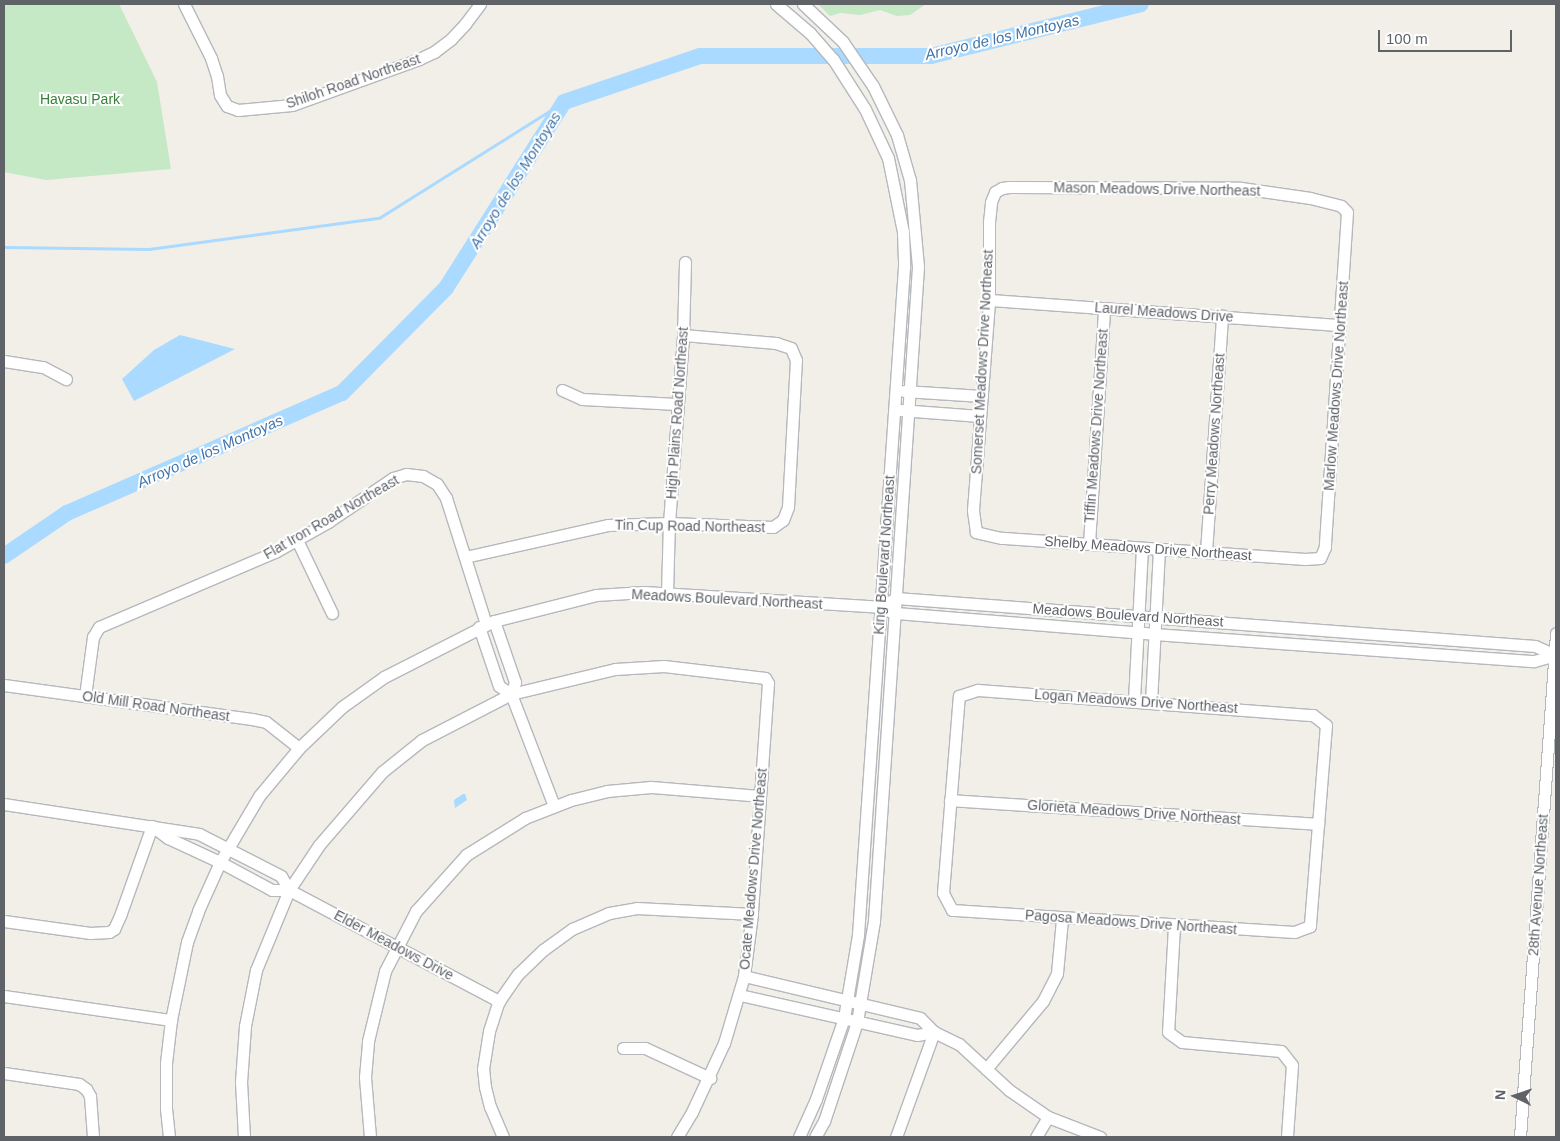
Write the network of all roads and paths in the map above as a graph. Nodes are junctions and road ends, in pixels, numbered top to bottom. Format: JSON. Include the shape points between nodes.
{"nodes":[{"id":1,"x":480,"y":4,"type":"edge"},
{"id":2,"x":776,"y":4,"type":"edge"},
{"id":3,"x":803,"y":4,"type":"edge"},
{"id":4,"x":188,"y":5,"type":"edge"},
{"id":5,"x":995,"y":192,"type":"joint"},
{"id":6,"x":1347,"y":212,"type":"joint"},
{"id":7,"x":685,"y":262,"type":"dead end"},
{"id":8,"x":988,"y":300,"type":"junction"},
{"id":9,"x":1104,"y":308,"type":"junction"},
{"id":10,"x":1222,"y":316,"type":"junction"},
{"id":11,"x":1339,"y":325,"type":"junction"},
{"id":12,"x":683,"y":335,"type":"junction"},
{"id":13,"x":4,"y":361,"type":"edge"},
{"id":14,"x":66,"y":378,"type":"dead end"},
{"id":15,"x":562,"y":390,"type":"dead end"},
{"id":16,"x":895,"y":391,"type":"junction"},
{"id":17,"x":910,"y":391,"type":"junction"},
{"id":18,"x":982,"y":396,"type":"junction"},
{"id":19,"x":678,"y":404,"type":"junction"},
{"id":20,"x":894,"y":409,"type":"junction"},
{"id":21,"x":908,"y":410,"type":"junction"},
{"id":22,"x":980,"y":416,"type":"junction"},
{"id":23,"x":668,"y":523,"type":"junction"},
{"id":24,"x":976,"y":532,"type":"joint"},
{"id":25,"x":297,"y":540,"type":"junction"},
{"id":26,"x":1088,"y":544,"type":"junction"},
{"id":27,"x":1142,"y":548,"type":"junction"},
{"id":28,"x":1160,"y":550,"type":"junction"},
{"id":29,"x":1206,"y":552,"type":"junction"},
{"id":30,"x":466,"y":557,"type":"junction"},
{"id":31,"x":1320,"y":558,"type":"joint"},
{"id":32,"x":667,"y":593,"type":"junction"},
{"id":33,"x":896,"y":598,"type":"junction"},
{"id":34,"x":880,"y":607,"type":"junction"},
{"id":35,"x":332,"y":613,"type":"dead end"},
{"id":36,"x":895,"y":613,"type":"junction"},
{"id":37,"x":1140,"y":616,"type":"junction"},
{"id":38,"x":1156,"y":617,"type":"junction"},
{"id":39,"x":486,"y":624,"type":"junction"},
{"id":40,"x":1139,"y":632,"type":"junction"},
{"id":41,"x":1556,"y":633,"type":"edge"},
{"id":42,"x":1154,"y":634,"type":"junction"},
{"id":43,"x":1555,"y":655,"type":"edge"},
{"id":44,"x":4,"y":685,"type":"edge"},
{"id":45,"x":511,"y":694,"type":"junction"},
{"id":46,"x":85,"y":696,"type":"junction"},
{"id":47,"x":1134,"y":700,"type":"junction"},
{"id":48,"x":1152,"y":702,"type":"junction"},
{"id":49,"x":299,"y":748,"type":"junction"},
{"id":50,"x":760,"y":796,"type":"junction"},
{"id":51,"x":950,"y":800,"type":"junction"},
{"id":52,"x":4,"y":804,"type":"edge"},
{"id":53,"x":554,"y":806,"type":"junction"},
{"id":54,"x":1318,"y":824,"type":"junction"},
{"id":55,"x":152,"y":826,"type":"junction"},
{"id":56,"x":227,"y":848,"type":"junction"},
{"id":57,"x":220,"y":862,"type":"junction"},
{"id":58,"x":289,"y":890,"type":"junction"},
{"id":59,"x":752,"y":914,"type":"junction"},
{"id":60,"x":1062,"y":919,"type":"junction"},
{"id":61,"x":4,"y":921,"type":"edge"},
{"id":62,"x":1174,"y":926,"type":"junction"},
{"id":63,"x":397,"y":946,"type":"junction"},
{"id":64,"x":744,"y":976,"type":"junction"},
{"id":65,"x":4,"y":996,"type":"edge"},
{"id":66,"x":740,"y":996,"type":"junction"},
{"id":67,"x":847,"y":1000,"type":"junction"},
{"id":68,"x":499,"y":1001,"type":"junction"},
{"id":69,"x":862,"y":1004,"type":"junction"},
{"id":70,"x":844,"y":1018,"type":"junction"},
{"id":71,"x":171,"y":1020,"type":"junction"},
{"id":72,"x":857,"y":1022,"type":"junction"},
{"id":73,"x":934,"y":1032,"type":"junction"},
{"id":74,"x":623,"y":1048,"type":"dead end"},
{"id":75,"x":986,"y":1069,"type":"junction"},
{"id":76,"x":4,"y":1073,"type":"edge"},
{"id":77,"x":710,"y":1078,"type":"junction"},
{"id":78,"x":1048,"y":1117,"type":"junction"},
{"id":79,"x":93,"y":1137,"type":"edge"},
{"id":80,"x":169,"y":1137,"type":"edge"},
{"id":81,"x":244,"y":1137,"type":"edge"},
{"id":82,"x":370,"y":1137,"type":"edge"},
{"id":83,"x":503,"y":1137,"type":"edge"},
{"id":84,"x":677,"y":1137,"type":"edge"},
{"id":85,"x":799,"y":1137,"type":"edge"},
{"id":86,"x":815,"y":1137,"type":"edge"},
{"id":87,"x":896,"y":1137,"type":"edge"},
{"id":88,"x":1036,"y":1137,"type":"edge"},
{"id":89,"x":1100,"y":1137,"type":"edge"},
{"id":90,"x":1287,"y":1137,"type":"edge"},
{"id":91,"x":1520,"y":1137,"type":"edge"}],
"edges":[{"from":1,"to":4,"type":"street","name":"Shiloh Road Northeast","via":[[451,39],[419,59],[292,105],[238,110],[227,106],[220,95],[218,76]]},
{"from":2,"to":16,"type":"street","name":"King Boulevard Northeast","via":[[810,33],[845,77],[865,109],[888,158],[903,232],[904,266]]},
{"from":3,"to":17,"type":"street","name":"King Boulevard Northeast","via":[[843,42],[866,75],[897,136],[910,180],[918,267]]},
{"from":5,"to":6,"type":"street","name":"Mason Meadows Drive Northeast","via":[[1009,187],[1241,188],[1310,198],[1341,206]]},
{"from":5,"to":8,"type":"street","name":"Somerset Meadows Drive Northeast","via":[[989,222]]},
{"from":6,"to":11,"type":"street","name":"Marlow Meadows Drive Northeast"},
{"from":7,"to":12,"type":"street","name":"High Plains Road Northeast"},
{"from":8,"to":9,"type":"street","name":"Laurel Meadows Drive"},
{"from":8,"to":18,"type":"street","name":"Somerset Meadows Drive Northeast"},
{"from":9,"to":10,"type":"street","name":"Laurel Meadows Drive"},
{"from":9,"to":26,"type":"street","name":"Tiffin Meadows Drive Northeast"},
{"from":10,"to":11,"type":"street","name":"Laurel Meadows Drive"},
{"from":10,"to":29,"type":"street","name":"Perry Meadows Northeast"},
{"from":11,"to":31,"type":"street","name":"Marlow Meadows Drive Northeast","via":[[1325,546]]},
{"from":12,"to":19,"type":"street","name":"High Plains Road Northeast"},
{"from":12,"to":23,"type":"street","name":"Tin Cup Road Northeast","via":[[776,342],[791,348],[796,360],[788,507],[783,520],[773,527]]},
{"from":13,"to":14,"type":"street","via":[[43,367]]},
{"from":15,"to":19,"type":"street","via":[[582,399]]},
{"from":16,"to":17,"type":"street"},
{"from":16,"to":20,"type":"street","name":"King Boulevard Northeast"},
{"from":17,"to":18,"type":"street"},
{"from":17,"to":21,"type":"street","name":"King Boulevard Northeast"},
{"from":18,"to":22,"type":"street","name":"Somerset Meadows Drive Northeast"},
{"from":19,"to":23,"type":"street","name":"High Plains Road Northeast"},
{"from":20,"to":21,"type":"street"},
{"from":20,"to":34,"type":"street","name":"King Boulevard Northeast"},
{"from":21,"to":22,"type":"street"},
{"from":21,"to":33,"type":"street","name":"King Boulevard Northeast"},
{"from":22,"to":24,"type":"street","name":"Somerset Meadows Drive Northeast","via":[[973,510]]},
{"from":23,"to":30,"type":"street","name":"Tin Cup Road Northeast","via":[[608,525]]},
{"from":23,"to":32,"type":"street","name":"High Plains Road Northeast"},
{"from":24,"to":26,"type":"street","name":"Shelby Meadows Drive Northeast","via":[[1001,538]]},
{"from":25,"to":30,"type":"street","name":"Flat Iron Road Northeast","via":[[393,478],[406,474],[423,476],[437,484],[446,498]]},
{"from":25,"to":35,"type":"street"},
{"from":25,"to":46,"type":"street","name":"Flat Iron Road Northeast","via":[[99,627],[93,637]]},
{"from":26,"to":27,"type":"street","name":"Shelby Meadows Drive Northeast"},
{"from":27,"to":28,"type":"street","name":"Shelby Meadows Drive Northeast"},
{"from":27,"to":37,"type":"street"},
{"from":28,"to":29,"type":"street","name":"Shelby Meadows Drive Northeast"},
{"from":28,"to":38,"type":"street"},
{"from":29,"to":31,"type":"street","name":"Shelby Meadows Drive Northeast"},
{"from":30,"to":39,"type":"street","name":"Flat Iron Road Northeast"},
{"from":32,"to":34,"type":"street","name":"Meadows Boulevard Northeast"},
{"from":32,"to":39,"type":"street","name":"Meadows Boulevard Northeast","via":[[596,595]]},
{"from":33,"to":34,"type":"street"},
{"from":33,"to":36,"type":"street","name":"King Boulevard Northeast"},
{"from":33,"to":37,"type":"street","name":"Meadows Boulevard Northeast"},
{"from":34,"to":36,"type":"street","name":"Meadows Boulevard Northeast"},
{"from":34,"to":67,"type":"street","name":"King Boulevard Northeast","via":[[858,935]]},
{"from":36,"to":40,"type":"street","name":"Meadows Boulevard Northeast"},
{"from":36,"to":69,"type":"street","name":"King Boulevard Northeast","via":[[874,921]]},
{"from":37,"to":38,"type":"street","name":"Meadows Boulevard Northeast"},
{"from":37,"to":40,"type":"street"},
{"from":38,"to":42,"type":"street"},
{"from":38,"to":43,"type":"street","name":"Meadows Boulevard Northeast","via":[[1535,646]]},
{"from":39,"to":45,"type":"street","via":[[515,682]]},
{"from":39,"to":45,"type":"street","via":[[499,686]]},
{"from":39,"to":49,"type":"street","name":"Meadows Boulevard Northeast","via":[[384,677],[342,707]]},
{"from":40,"to":42,"type":"street","name":"Meadows Boulevard Northeast"},
{"from":40,"to":47,"type":"street"},
{"from":41,"to":43,"type":"street","name":"28th Avenue Northeast"},
{"from":42,"to":43,"type":"street","name":"Meadows Boulevard Northeast","via":[[1534,661]]},
{"from":42,"to":48,"type":"street"},
{"from":43,"to":91,"type":"street","name":"28th Avenue Northeast"},
{"from":44,"to":46,"type":"street","name":"Old Mill Road Northeast"},
{"from":45,"to":50,"type":"street","name":"Ocate Meadows Drive Northeast","via":[[615,669],[664,666],[765,678],[768,690]]},
{"from":45,"to":53,"type":"street"},
{"from":45,"to":58,"type":"street","via":[[422,740],[382,772],[318,846]]},
{"from":46,"to":49,"type":"street","name":"Old Mill Road Northeast","via":[[266,722]]},
{"from":47,"to":48,"type":"street","name":"Logan Meadows Drive Northeast"},
{"from":47,"to":51,"type":"street","name":"Logan Meadows Drive Northeast","via":[[978,690],[959,696]]},
{"from":48,"to":54,"type":"street","name":"Logan Meadows Drive Northeast","via":[[1313,715],[1326,725]]},
{"from":49,"to":56,"type":"street","name":"Meadows Boulevard Northeast","via":[[259,796]]},
{"from":50,"to":53,"type":"street","via":[[651,787],[607,791]]},
{"from":50,"to":59,"type":"street","name":"Ocate Meadows Drive Northeast"},
{"from":51,"to":54,"type":"street","name":"Glorieta Meadows Drive Northeast"},
{"from":51,"to":60,"type":"street","name":"Pagosa Meadows Drive Northeast","via":[[943,893],[952,910]]},
{"from":52,"to":55,"type":"street"},
{"from":53,"to":63,"type":"street","via":[[526,818],[466,855],[416,911]]},
{"from":54,"to":62,"type":"street","name":"Pagosa Meadows Drive Northeast","via":[[1310,926],[1294,932]]},
{"from":55,"to":56,"type":"street","via":[[199,834]]},
{"from":55,"to":57,"type":"street","via":[[168,838]]},
{"from":55,"to":61,"type":"street","via":[[114,929],[90,933]]},
{"from":56,"to":57,"type":"street","name":"Meadows Boulevard Northeast"},
{"from":56,"to":58,"type":"street","via":[[280,876]]},
{"from":57,"to":58,"type":"street","via":[[272,890]]},
{"from":57,"to":71,"type":"street","name":"Meadows Boulevard Northeast","via":[[187,942]]},
{"from":58,"to":63,"type":"street","name":"Elder Meadows Drive"},
{"from":58,"to":81,"type":"street","via":[[256,970],[245,1026],[241,1082]]},
{"from":59,"to":64,"type":"street","name":"Ocate Meadows Drive Northeast"},
{"from":59,"to":68,"type":"street","via":[[662,908],[609,913],[572,929],[542,950],[518,974]]},
{"from":60,"to":62,"type":"street","name":"Pagosa Meadows Drive Northeast"},
{"from":60,"to":75,"type":"street","via":[[1057,973],[1043,1000]]},
{"from":62,"to":90,"type":"street","via":[[1168,1032],[1182,1042],[1281,1051],[1292,1065]]},
{"from":63,"to":68,"type":"street","name":"Elder Meadows Drive"},
{"from":63,"to":82,"type":"street","via":[[385,971],[368,1041],[365,1077]]},
{"from":64,"to":66,"type":"street","name":"Ocate Meadows Drive Northeast"},
{"from":64,"to":67,"type":"street"},
{"from":65,"to":71,"type":"street"},
{"from":66,"to":70,"type":"street"},
{"from":66,"to":77,"type":"street","name":"Ocate Meadows Drive Northeast"},
{"from":67,"to":69,"type":"street"},
{"from":67,"to":70,"type":"street","name":"King Boulevard Northeast"},
{"from":68,"to":83,"type":"street","via":[[488,1030],[483,1069],[490,1106]]},
{"from":69,"to":72,"type":"street","name":"King Boulevard Northeast"},
{"from":69,"to":73,"type":"street","via":[[920,1018]]},
{"from":70,"to":72,"type":"street"},
{"from":70,"to":85,"type":"street","name":"King Boulevard Northeast"},
{"from":71,"to":80,"type":"street","name":"Meadows Boulevard Northeast","via":[[166,1063]]},
{"from":72,"to":73,"type":"street","via":[[917,1035]]},
{"from":72,"to":86,"type":"street","name":"King Boulevard Northeast","via":[[824,1121]]},
{"from":73,"to":75,"type":"street","via":[[959,1044]]},
{"from":73,"to":87,"type":"street"},
{"from":74,"to":77,"type":"street","via":[[645,1048]]},
{"from":75,"to":78,"type":"street","via":[[1009,1090]]},
{"from":76,"to":79,"type":"street","via":[[71,1081],[86,1089],[90,1096]]},
{"from":77,"to":84,"type":"street","name":"Ocate Meadows Drive Northeast"},
{"from":78,"to":88,"type":"street"},
{"from":78,"to":89,"type":"street"}]}
